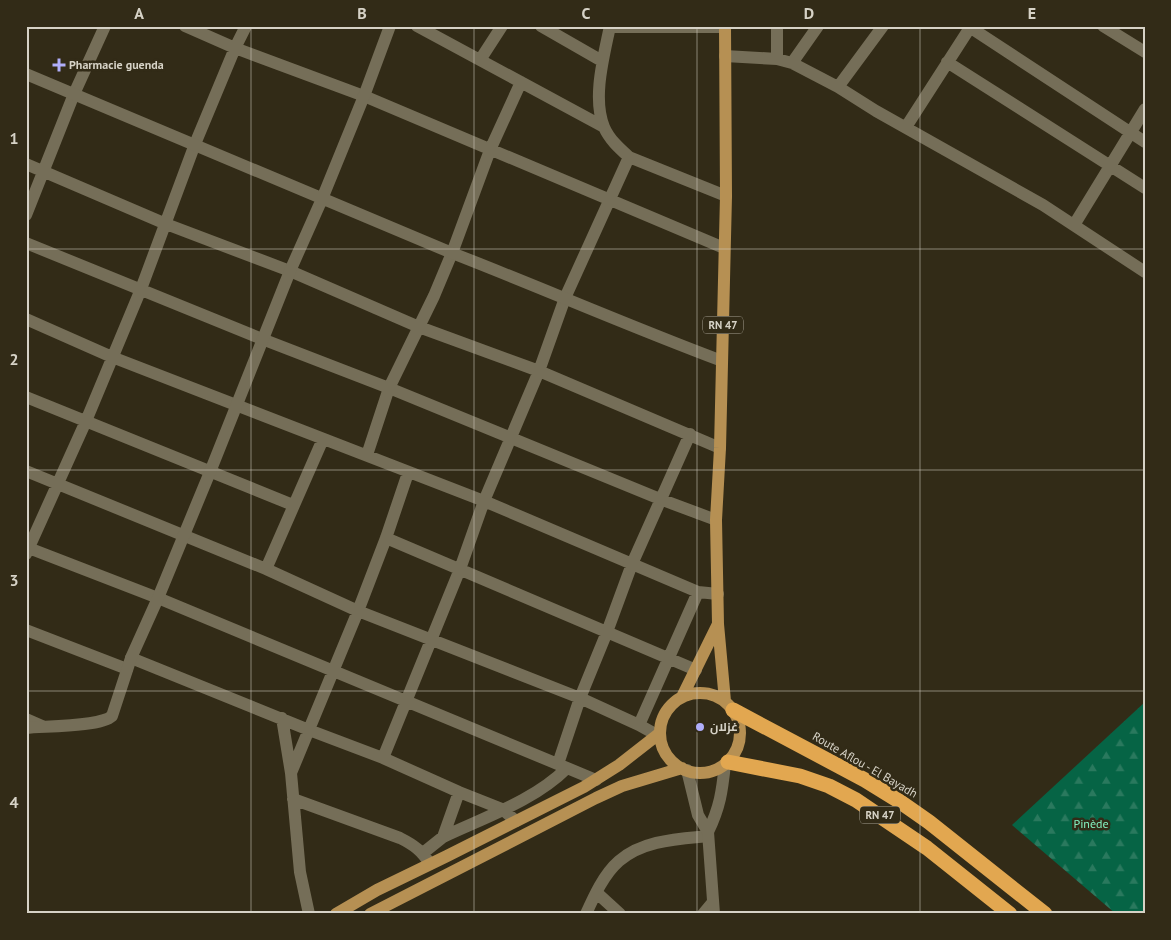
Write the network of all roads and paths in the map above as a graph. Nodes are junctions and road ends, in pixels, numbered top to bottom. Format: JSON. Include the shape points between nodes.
{"nodes":[{"id":1,"x":104,"y":26,"type":"edge"},
{"id":2,"x":185,"y":26,"type":"edge"},
{"id":3,"x":246,"y":26,"type":"edge"},
{"id":4,"x":390,"y":26,"type":"edge"},
{"id":5,"x":417,"y":26,"type":"edge"},
{"id":6,"x":502,"y":26,"type":"edge"},
{"id":7,"x":541,"y":26,"type":"edge"},
{"id":8,"x":610,"y":26,"type":"edge"},
{"id":9,"x":778,"y":26,"type":"edge"},
{"id":10,"x":818,"y":26,"type":"edge"},
{"id":11,"x":883,"y":26,"type":"edge"},
{"id":12,"x":1103,"y":26,"type":"edge"},
{"id":13,"x":725,"y":27,"type":"edge"},
{"id":14,"x":969,"y":27,"type":"edge"},
{"id":15,"x":234,"y":48,"type":"junction"},
{"id":16,"x":1145,"y":52,"type":"edge"},
{"id":17,"x":725,"y":56,"type":"junction"},
{"id":18,"x":777,"y":59,"type":"junction"},
{"id":19,"x":480,"y":60,"type":"junction"},
{"id":20,"x":602,"y":61,"type":"junction"},
{"id":21,"x":947,"y":62,"type":"junction"},
{"id":22,"x":792,"y":63,"type":"junction"},
{"id":23,"x":26,"y":74,"type":"edge"},
{"id":24,"x":521,"y":82,"type":"junction"},
{"id":25,"x":838,"y":87,"type":"junction"},
{"id":26,"x":74,"y":94,"type":"junction"},
{"id":27,"x":364,"y":96,"type":"junction"},
{"id":28,"x":1145,"y":109,"type":"edge"},
{"id":29,"x":604,"y":127,"type":"junction"},
{"id":30,"x":906,"y":127,"type":"junction"},
{"id":31,"x":1130,"y":132,"type":"junction"},
{"id":32,"x":1145,"y":142,"type":"edge"},
{"id":33,"x":195,"y":144,"type":"junction"},
{"id":34,"x":490,"y":150,"type":"junction"},
{"id":35,"x":629,"y":157,"type":"junction"},
{"id":36,"x":26,"y":164,"type":"edge"},
{"id":37,"x":1110,"y":166,"type":"junction"},
{"id":38,"x":43,"y":171,"type":"junction"},
{"id":39,"x":1145,"y":188,"type":"edge"},
{"id":40,"x":726,"y":196,"type":"junction"},
{"id":41,"x":322,"y":199,"type":"junction"},
{"id":42,"x":610,"y":201,"type":"junction"},
{"id":43,"x":26,"y":215,"type":"edge"},
{"id":44,"x":166,"y":224,"type":"junction"},
{"id":45,"x":1074,"y":225,"type":"junction"},
{"id":46,"x":26,"y":244,"type":"edge"},
{"id":47,"x":724,"y":248,"type":"junction"},
{"id":48,"x":452,"y":253,"type":"junction"},
{"id":49,"x":290,"y":271,"type":"junction"},
{"id":50,"x":1145,"y":272,"type":"edge"},
{"id":51,"x":141,"y":289,"type":"junction"},
{"id":52,"x":565,"y":298,"type":"junction"},
{"id":53,"x":26,"y":320,"type":"edge"},
{"id":54,"x":419,"y":327,"type":"junction"},
{"id":55,"x":262,"y":339,"type":"junction"},
{"id":56,"x":112,"y":357,"type":"junction"},
{"id":57,"x":722,"y":361,"type":"junction"},
{"id":58,"x":539,"y":371,"type":"junction"},
{"id":59,"x":389,"y":388,"type":"junction"},
{"id":60,"x":26,"y":397,"type":"edge"},
{"id":61,"x":237,"y":404,"type":"junction"},
{"id":62,"x":86,"y":422,"type":"junction"},
{"id":63,"x":690,"y":434,"type":"junction"},
{"id":64,"x":323,"y":439,"type":"junction"},
{"id":65,"x":511,"y":439,"type":"junction"},
{"id":66,"x":720,"y":448,"type":"junction"},
{"id":67,"x":367,"y":455,"type":"junction"},
{"id":68,"x":26,"y":472,"type":"edge"},
{"id":69,"x":210,"y":472,"type":"junction"},
{"id":70,"x":408,"y":473,"type":"junction"},
{"id":71,"x":58,"y":484,"type":"junction"},
{"id":72,"x":660,"y":499,"type":"junction"},
{"id":73,"x":484,"y":501,"type":"junction"},
{"id":74,"x":294,"y":505,"type":"junction"},
{"id":75,"x":716,"y":520,"type":"junction"},
{"id":76,"x":182,"y":535,"type":"junction"},
{"id":77,"x":386,"y":538,"type":"junction"},
{"id":78,"x":27,"y":550,"type":"edge"},
{"id":79,"x":632,"y":564,"type":"junction"},
{"id":80,"x":266,"y":569,"type":"junction"},
{"id":81,"x":460,"y":569,"type":"junction"},
{"id":82,"x":698,"y":592,"type":"junction"},
{"id":83,"x":718,"y":594,"type":"junction"},
{"id":84,"x":158,"y":598,"type":"junction"},
{"id":85,"x":358,"y":611,"type":"junction"},
{"id":86,"x":718,"y":624,"type":"junction"},
{"id":87,"x":26,"y":630,"type":"edge"},
{"id":88,"x":607,"y":632,"type":"junction"},
{"id":89,"x":431,"y":638,"type":"junction"},
{"id":90,"x":668,"y":658,"type":"junction"},
{"id":91,"x":129,"y":663,"type":"junction"},
{"id":92,"x":696,"y":670,"type":"junction"},
{"id":93,"x":333,"y":671,"type":"junction"},
{"id":94,"x":682,"y":697,"type":"junction"},
{"id":95,"x":580,"y":698,"type":"junction"},
{"id":96,"x":408,"y":701,"type":"junction"},
{"id":97,"x":729,"y":706,"type":"junction"},
{"id":98,"x":282,"y":718,"type":"junction"},
{"id":99,"x":26,"y":719,"type":"edge"},
{"id":100,"x":639,"y":725,"type":"junction"},
{"id":101,"x":42,"y":726,"type":"junction"},
{"id":102,"x":26,"y":728,"type":"edge"},
{"id":103,"x":309,"y":730,"type":"junction"},
{"id":104,"x":659,"y":734,"type":"junction"},
{"id":105,"x":383,"y":758,"type":"junction"},
{"id":106,"x":726,"y":763,"type":"junction"},
{"id":107,"x":562,"y":766,"type":"junction"},
{"id":108,"x":684,"y":769,"type":"junction"},
{"id":109,"x":291,"y":773,"type":"junction"},
{"id":110,"x":596,"y":780,"type":"junction"},
{"id":111,"x":459,"y":792,"type":"junction"},
{"id":112,"x":293,"y":799,"type":"junction"},
{"id":113,"x":502,"y":810,"type":"junction"},
{"id":114,"x":516,"y":821,"type":"junction"},
{"id":115,"x":708,"y":834,"type":"junction"},
{"id":116,"x":443,"y":836,"type":"junction"},
{"id":117,"x":426,"y":858,"type":"junction"},
{"id":118,"x":597,"y":893,"type":"junction"},
{"id":119,"x":714,"y":908,"type":"edge"},
{"id":120,"x":586,"y":913,"type":"edge"},
{"id":121,"x":309,"y":914,"type":"edge"},
{"id":122,"x":336,"y":914,"type":"edge"},
{"id":123,"x":370,"y":914,"type":"edge"},
{"id":124,"x":620,"y":914,"type":"edge"},
{"id":125,"x":703,"y":914,"type":"edge"},
{"id":126,"x":1010,"y":914,"type":"edge"},
{"id":127,"x":1044,"y":914,"type":"edge"}],
"edges":[{"from":1,"to":26,"type":"street"},
{"from":2,"to":15,"type":"street"},
{"from":3,"to":15,"type":"street"},
{"from":4,"to":27,"type":"street"},
{"from":5,"to":19,"type":"street"},
{"from":6,"to":19,"type":"street"},
{"from":7,"to":20,"type":"street"},
{"from":8,"to":13,"type":"street"},
{"from":8,"to":20,"type":"street"},
{"from":9,"to":18,"type":"street"},
{"from":10,"to":22,"type":"street"},
{"from":11,"to":25,"type":"street"},
{"from":12,"to":16,"type":"street"},
{"from":13,"to":17,"type":"main road","number":"RN 47"},
{"from":14,"to":21,"type":"street"},
{"from":14,"to":31,"type":"street"},
{"from":15,"to":27,"type":"street"},
{"from":15,"to":33,"type":"street"},
{"from":17,"to":18,"type":"street"},
{"from":17,"to":40,"type":"main road","number":"RN 47"},
{"from":18,"to":22,"type":"street"},
{"from":19,"to":24,"type":"street"},
{"from":20,"to":29,"type":"street","via":[[599,92]]},
{"from":21,"to":30,"type":"street"},
{"from":21,"to":37,"type":"street"},
{"from":22,"to":25,"type":"street"},
{"from":23,"to":26,"type":"street"},
{"from":24,"to":29,"type":"street"},
{"from":24,"to":34,"type":"street"},
{"from":25,"to":30,"type":"street"},
{"from":26,"to":33,"type":"street"},
{"from":26,"to":38,"type":"street"},
{"from":27,"to":34,"type":"street"},
{"from":27,"to":41,"type":"street"},
{"from":28,"to":31,"type":"street"},
{"from":29,"to":35,"type":"street","via":[[614,143]]},
{"from":30,"to":45,"type":"street"},
{"from":31,"to":32,"type":"street"},
{"from":31,"to":37,"type":"street"},
{"from":33,"to":41,"type":"street"},
{"from":33,"to":44,"type":"street"},
{"from":34,"to":42,"type":"street"},
{"from":34,"to":48,"type":"street"},
{"from":35,"to":40,"type":"street"},
{"from":35,"to":42,"type":"street"},
{"from":36,"to":38,"type":"street"},
{"from":37,"to":39,"type":"street"},
{"from":37,"to":45,"type":"street"},
{"from":38,"to":43,"type":"street"},
{"from":38,"to":44,"type":"street"},
{"from":40,"to":47,"type":"main road","number":"RN 47"},
{"from":41,"to":48,"type":"street"},
{"from":41,"to":49,"type":"street"},
{"from":42,"to":47,"type":"street"},
{"from":42,"to":52,"type":"street"},
{"from":44,"to":49,"type":"street"},
{"from":44,"to":51,"type":"street"},
{"from":45,"to":50,"type":"street"},
{"from":46,"to":51,"type":"street"},
{"from":47,"to":57,"type":"main road","number":"RN 47"},
{"from":48,"to":52,"type":"street"},
{"from":48,"to":54,"type":"street"},
{"from":49,"to":54,"type":"street"},
{"from":49,"to":55,"type":"street"},
{"from":51,"to":55,"type":"street"},
{"from":51,"to":56,"type":"street"},
{"from":52,"to":57,"type":"street"},
{"from":52,"to":58,"type":"street"},
{"from":53,"to":56,"type":"street"},
{"from":54,"to":58,"type":"street"},
{"from":54,"to":59,"type":"street"},
{"from":55,"to":59,"type":"street"},
{"from":55,"to":61,"type":"street"},
{"from":56,"to":61,"type":"street"},
{"from":56,"to":62,"type":"street"},
{"from":57,"to":66,"type":"main road","number":"RN 47"},
{"from":58,"to":63,"type":"street"},
{"from":58,"to":65,"type":"street"},
{"from":59,"to":65,"type":"street"},
{"from":59,"to":67,"type":"street"},
{"from":60,"to":62,"type":"street"},
{"from":61,"to":64,"type":"street"},
{"from":61,"to":69,"type":"street"},
{"from":62,"to":69,"type":"street"},
{"from":62,"to":71,"type":"street"},
{"from":63,"to":66,"type":"street"},
{"from":63,"to":72,"type":"street"},
{"from":64,"to":67,"type":"street"},
{"from":64,"to":74,"type":"street"},
{"from":65,"to":72,"type":"street"},
{"from":65,"to":73,"type":"street"},
{"from":66,"to":75,"type":"main road","number":"RN 47"},
{"from":67,"to":70,"type":"street"},
{"from":68,"to":71,"type":"street"},
{"from":69,"to":74,"type":"street"},
{"from":69,"to":76,"type":"street"},
{"from":70,"to":73,"type":"street"},
{"from":70,"to":77,"type":"street"},
{"from":71,"to":76,"type":"street"},
{"from":71,"to":78,"type":"street"},
{"from":72,"to":75,"type":"street"},
{"from":72,"to":79,"type":"street"},
{"from":73,"to":79,"type":"street"},
{"from":73,"to":81,"type":"street"},
{"from":74,"to":80,"type":"street"},
{"from":75,"to":83,"type":"main road","number":"RN 47"},
{"from":76,"to":80,"type":"street"},
{"from":76,"to":84,"type":"street"},
{"from":77,"to":81,"type":"street"},
{"from":77,"to":85,"type":"street"},
{"from":78,"to":84,"type":"street"},
{"from":79,"to":82,"type":"street"},
{"from":79,"to":88,"type":"street"},
{"from":80,"to":85,"type":"street"},
{"from":81,"to":88,"type":"street"},
{"from":81,"to":89,"type":"street"},
{"from":82,"to":83,"type":"street"},
{"from":82,"to":90,"type":"street"},
{"from":83,"to":86,"type":"main road","number":"RN 47"},
{"from":84,"to":91,"type":"street"},
{"from":84,"to":93,"type":"street"},
{"from":85,"to":89,"type":"street"},
{"from":85,"to":93,"type":"street"},
{"from":86,"to":92,"type":"main road","number":"RN 47"},
{"from":86,"to":97,"type":"main road","number":"RN 47"},
{"from":87,"to":91,"type":"street"},
{"from":88,"to":90,"type":"street"},
{"from":88,"to":95,"type":"street"},
{"from":89,"to":95,"type":"street"},
{"from":89,"to":96,"type":"street"},
{"from":90,"to":92,"type":"street"},
{"from":90,"to":100,"type":"street"},
{"from":91,"to":98,"type":"street"},
{"from":91,"to":101,"type":"street","via":[[114,711],[108,720]]},
{"from":92,"to":94,"type":"main road","number":"RN 47"},
{"from":93,"to":96,"type":"street"},
{"from":93,"to":103,"type":"street"},
{"from":94,"to":97,"type":"main road","via":[[704,693]]},
{"from":94,"to":104,"type":"main road","via":[[666,712]]},
{"from":95,"to":100,"type":"street"},
{"from":95,"to":107,"type":"street"},
{"from":96,"to":105,"type":"street"},
{"from":96,"to":107,"type":"street"},
{"from":97,"to":106,"type":"main road","via":[[738,720],[740,731],[735,753]]},
{"from":97,"to":127,"type":"highway","name":"Route Aflou - El Bayadh","number":"RN 47","via":[[899,801]]},
{"from":98,"to":103,"type":"street"},
{"from":98,"to":109,"type":"street"},
{"from":99,"to":101,"type":"street"},
{"from":100,"to":104,"type":"street"},
{"from":101,"to":102,"type":"street"},
{"from":103,"to":105,"type":"street"},
{"from":103,"to":109,"type":"street"},
{"from":104,"to":108,"type":"main road","via":[[666,753]]},
{"from":104,"to":110,"type":"main road"},
{"from":105,"to":111,"type":"street"},
{"from":106,"to":108,"type":"main road","via":[[706,772]]},
{"from":106,"to":115,"type":"street","via":[[718,812]]},
{"from":106,"to":126,"type":"highway","number":"RN 47","via":[[800,776],[856,800],[927,848]]},
{"from":107,"to":110,"type":"street"},
{"from":107,"to":113,"type":"street","via":[[557,778]]},
{"from":108,"to":115,"type":"street","via":[[698,815]]},
{"from":108,"to":123,"type":"main road","via":[[622,786],[596,798]]},
{"from":109,"to":112,"type":"street"},
{"from":110,"to":114,"type":"main road"},
{"from":111,"to":113,"type":"street"},
{"from":111,"to":116,"type":"street"},
{"from":112,"to":117,"type":"street","via":[[400,838],[413,844]]},
{"from":112,"to":121,"type":"street","via":[[300,872]]},
{"from":113,"to":114,"type":"street"},
{"from":113,"to":116,"type":"street"},
{"from":114,"to":117,"type":"main road"},
{"from":115,"to":118,"type":"street","via":[[644,847],[629,854],[607,875]]},
{"from":115,"to":119,"type":"street"},
{"from":116,"to":117,"type":"street"},
{"from":117,"to":122,"type":"main road"},
{"from":118,"to":120,"type":"street"},
{"from":118,"to":124,"type":"street"},
{"from":119,"to":125,"type":"street"}]}
